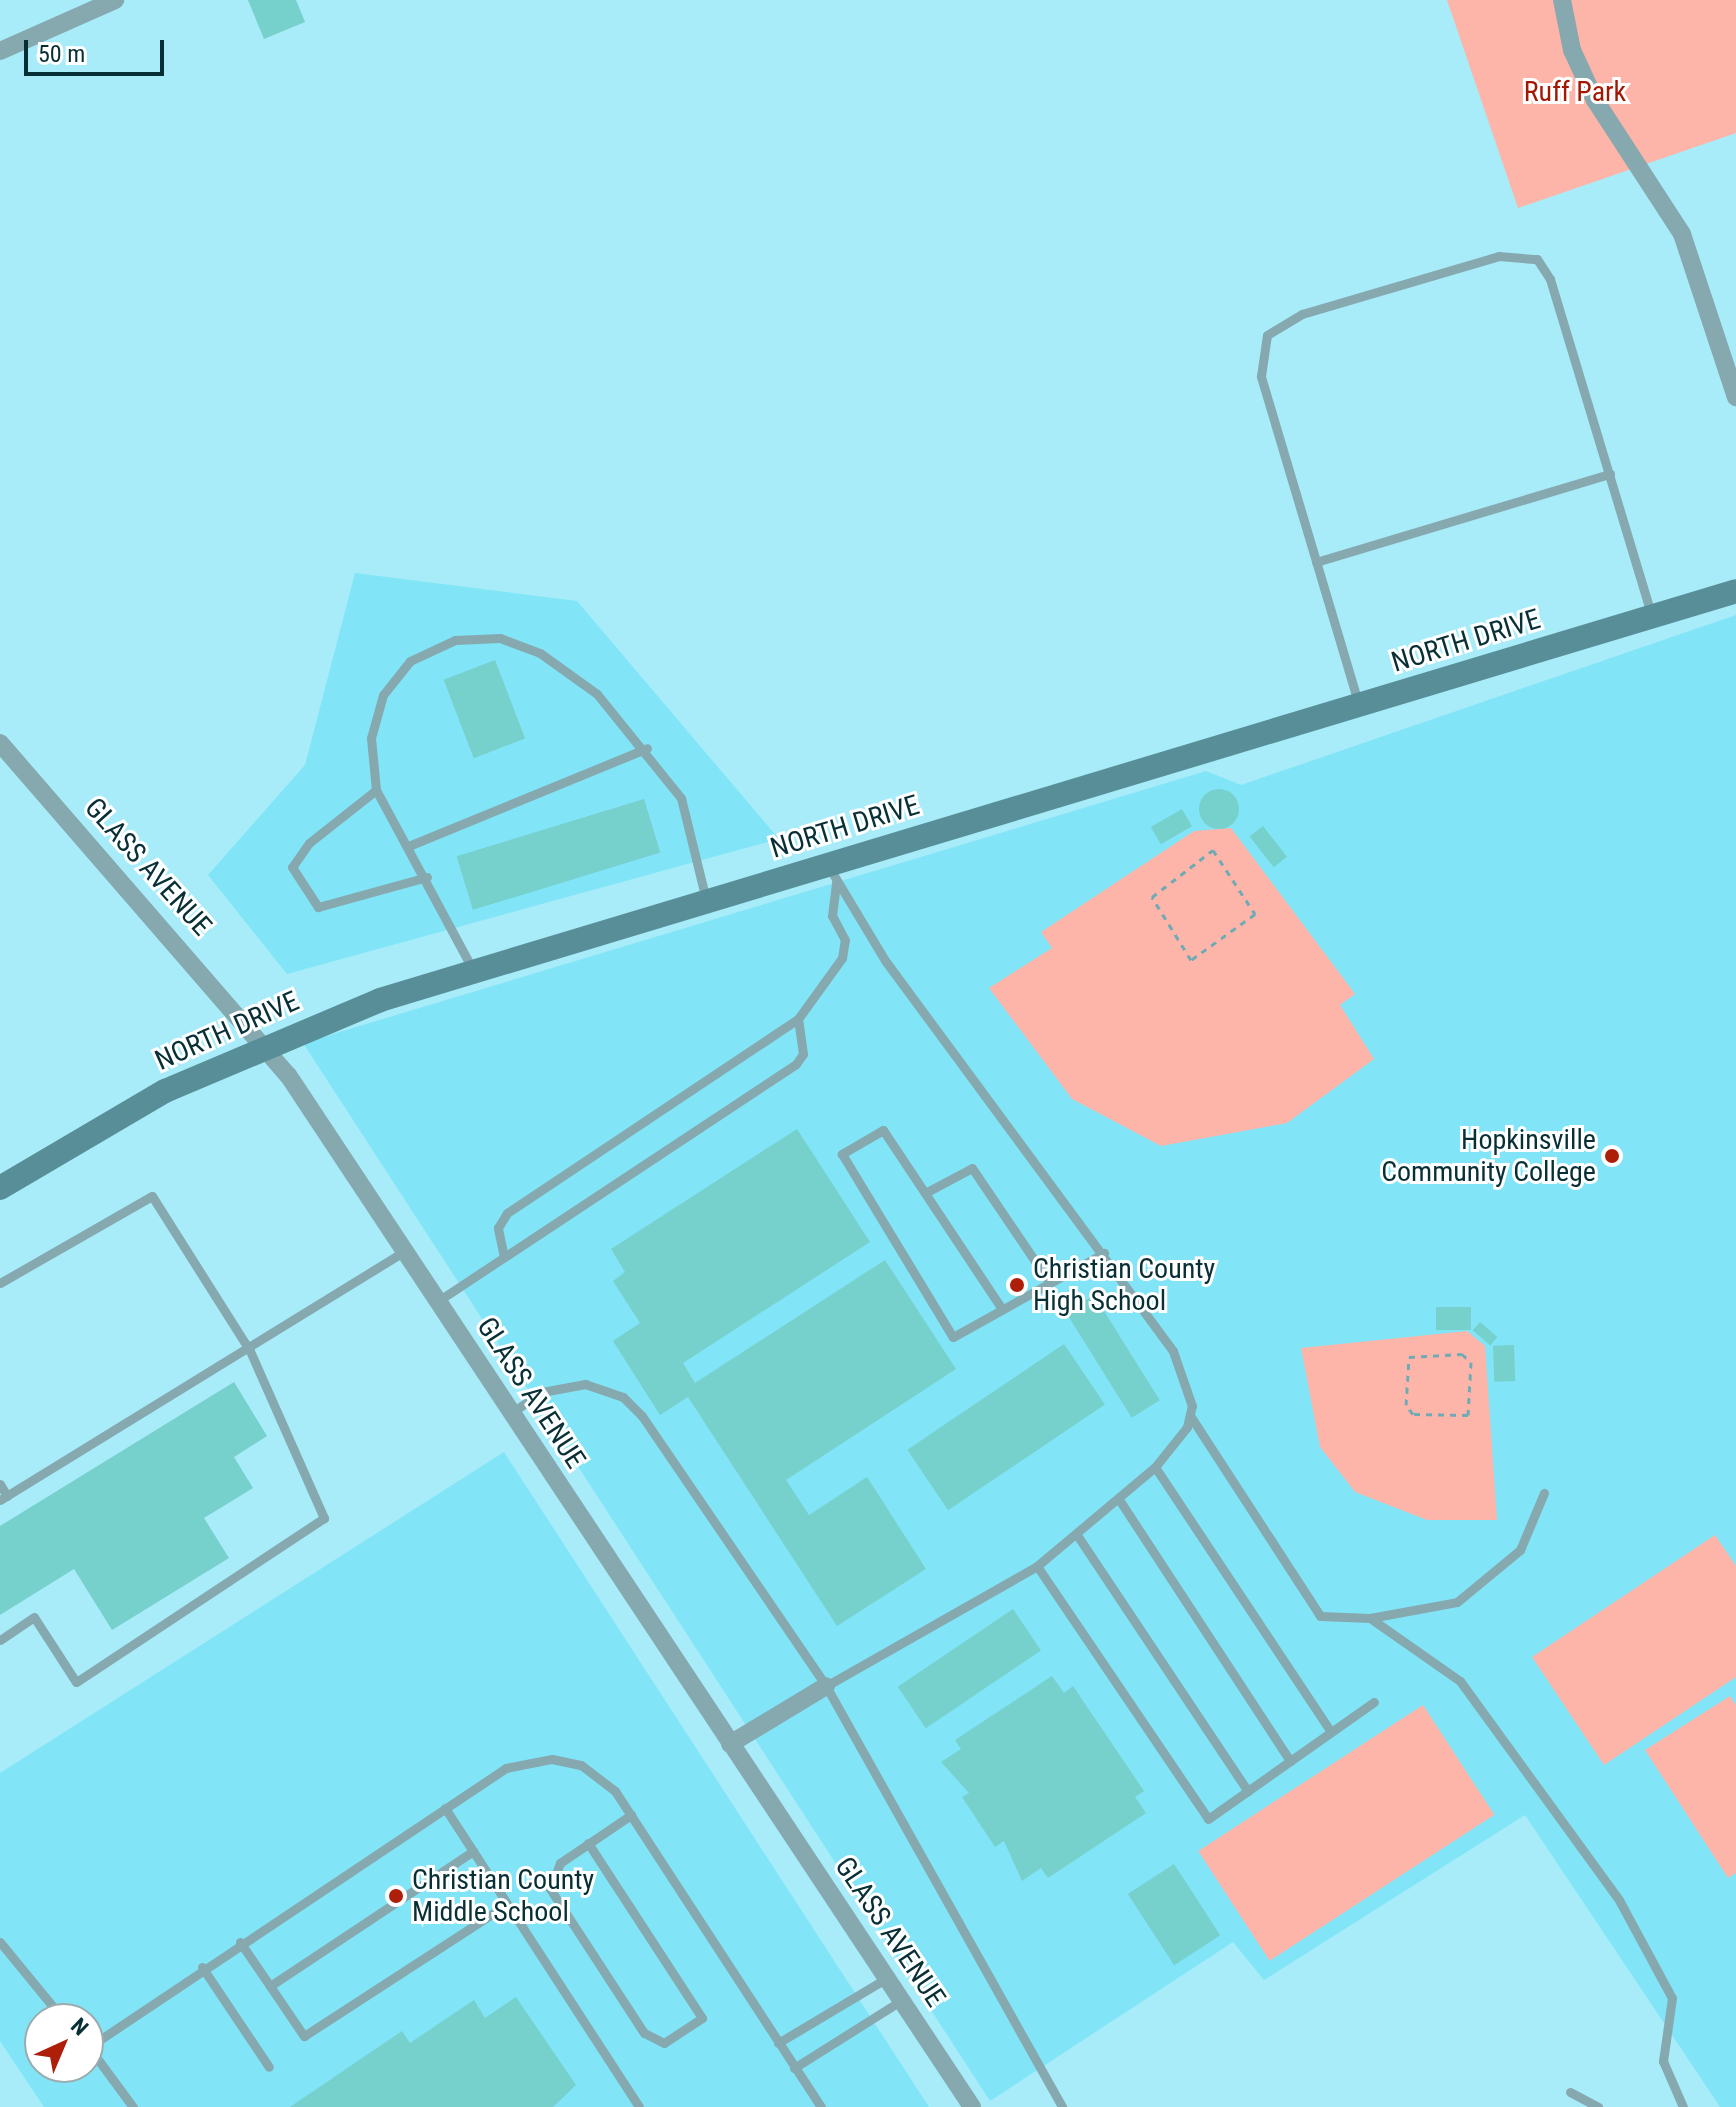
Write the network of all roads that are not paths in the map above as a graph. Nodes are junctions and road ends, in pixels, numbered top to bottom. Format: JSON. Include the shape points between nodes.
{"nodes":[{"id":1,"x":115,"y":0,"type":"edge"},
{"id":2,"x":1562,"y":0,"type":"edge"},
{"id":3,"x":0,"y":51,"type":"edge"},
{"id":4,"x":1736,"y":397,"type":"edge"},
{"id":5,"x":1610,"y":474,"type":"junction"},
{"id":6,"x":1316,"y":562,"type":"junction"},
{"id":7,"x":1736,"y":591,"type":"edge"},
{"id":8,"x":1651,"y":617,"type":"junction"},
{"id":9,"x":1359,"y":705,"type":"junction"},
{"id":10,"x":0,"y":743,"type":"edge"},
{"id":11,"x":647,"y":748,"type":"junction"},
{"id":12,"x":376,"y":790,"type":"junction"},
{"id":13,"x":411,"y":845,"type":"junction"},
{"id":14,"x":832,"y":872,"type":"junction"},
{"id":15,"x":427,"y":877,"type":"junction"},
{"id":16,"x":706,"y":900,"type":"junction"},
{"id":17,"x":473,"y":971,"type":"junction"},
{"id":18,"x":798,"y":1019,"type":"junction"},
{"id":19,"x":264,"y":1044,"type":"junction"},
{"id":20,"x":0,"y":1188,"type":"edge"},
{"id":21,"x":925,"y":1193,"type":"junction"},
{"id":22,"x":405,"y":1251,"type":"junction"},
{"id":23,"x":1104,"y":1253,"type":"junction"},
{"id":24,"x":504,"y":1257,"type":"junction"},
{"id":25,"x":0,"y":1283,"type":"edge"},
{"id":26,"x":1050,"y":1283,"type":"junction"},
{"id":27,"x":438,"y":1301,"type":"junction"},
{"id":28,"x":1002,"y":1309,"type":"junction"},
{"id":29,"x":250,"y":1351,"type":"junction"},
{"id":30,"x":511,"y":1413,"type":"junction"},
{"id":31,"x":1191,"y":1417,"type":"junction"},
{"id":32,"x":1155,"y":1467,"type":"junction"},
{"id":33,"x":0,"y":1484,"type":"edge"},
{"id":34,"x":1544,"y":1493,"type":"dead end"},
{"id":35,"x":4,"y":1498,"type":"edge"},
{"id":36,"x":1120,"y":1501,"type":"junction"},
{"id":37,"x":1077,"y":1535,"type":"junction"},
{"id":38,"x":1037,"y":1566,"type":"junction"},
{"id":39,"x":1370,"y":1618,"type":"junction"},
{"id":40,"x":0,"y":1640,"type":"edge"},
{"id":41,"x":826,"y":1686,"type":"junction"},
{"id":42,"x":1374,"y":1702,"type":"dead end"},
{"id":43,"x":1331,"y":1732,"type":"junction"},
{"id":44,"x":730,"y":1744,"type":"junction"},
{"id":45,"x":1290,"y":1761,"type":"junction"},
{"id":46,"x":1248,"y":1791,"type":"junction"},
{"id":47,"x":445,"y":1808,"type":"junction"},
{"id":48,"x":631,"y":1815,"type":"junction"},
{"id":49,"x":588,"y":1843,"type":"junction"},
{"id":50,"x":473,"y":1851,"type":"junction"},
{"id":51,"x":507,"y":1904,"type":"junction"},
{"id":52,"x":0,"y":1942,"type":"edge"},
{"id":53,"x":240,"y":1942,"type":"junction"},
{"id":54,"x":202,"y":1967,"type":"junction"},
{"id":55,"x":887,"y":1978,"type":"junction"},
{"id":56,"x":270,"y":1986,"type":"junction"},
{"id":57,"x":902,"y":2000,"type":"junction"},
{"id":58,"x":50,"y":2003,"type":"edge"},
{"id":59,"x":104,"y":2036,"type":"edge"},
{"id":60,"x":778,"y":2043,"type":"junction"},
{"id":61,"x":269,"y":2067,"type":"dead end"},
{"id":62,"x":104,"y":2068,"type":"edge"},
{"id":63,"x":794,"y":2068,"type":"junction"},
{"id":64,"x":1570,"y":2092,"type":"dead end"},
{"id":65,"x":133,"y":2107,"type":"edge"},
{"id":66,"x":639,"y":2107,"type":"edge"},
{"id":67,"x":821,"y":2107,"type":"edge"},
{"id":68,"x":972,"y":2107,"type":"edge"},
{"id":69,"x":1062,"y":2107,"type":"edge"},
{"id":70,"x":1598,"y":2107,"type":"edge"},
{"id":71,"x":1683,"y":2107,"type":"edge"}],
"edges":[{"from":1,"to":3,"type":"street"},
{"from":2,"to":4,"type":"street","via":[[1572,50],[1595,100],[1682,234]]},
{"from":5,"to":6,"type":"lane"},
{"from":5,"to":6,"type":"lane","via":[[1550,279],[1537,259],[1499,256],[1302,314],[1267,335],[1260,361]]},
{"from":5,"to":8,"type":"lane"},
{"from":6,"to":9,"type":"lane"},
{"from":7,"to":8,"type":"main road","name":"NORTH DRIVE"},
{"from":8,"to":9,"type":"main road","name":"NORTH DRIVE"},
{"from":9,"to":14,"type":"main road","name":"NORTH DRIVE"},
{"from":10,"to":19,"type":"street","name":"GLASS AVENUE"},
{"from":11,"to":12,"type":"lane","via":[[597,694],[540,653],[500,638],[455,640],[410,661],[383,695],[371,738]]},
{"from":11,"to":13,"type":"lane"},
{"from":11,"to":16,"type":"lane","via":[[681,798]]},
{"from":12,"to":13,"type":"lane"},
{"from":12,"to":15,"type":"lane","via":[[309,843],[292,867],[318,907]]},
{"from":13,"to":15,"type":"lane"},
{"from":14,"to":16,"type":"main road","name":"NORTH DRIVE"},
{"from":14,"to":18,"type":"lane","via":[[832,916],[845,940],[842,958]]},
{"from":14,"to":23,"type":"lane","via":[[886,962]]},
{"from":15,"to":17,"type":"lane"},
{"from":16,"to":17,"type":"main road","name":"NORTH DRIVE"},
{"from":17,"to":19,"type":"main road","name":"NORTH DRIVE"},
{"from":18,"to":24,"type":"lane","via":[[507,1213],[498,1228]]},
{"from":18,"to":24,"type":"lane","via":[[803,1054],[796,1064]]},
{"from":19,"to":20,"type":"main road","name":"NORTH DRIVE","via":[[165,1091]]},
{"from":19,"to":22,"type":"street","name":"GLASS AVENUE"},
{"from":21,"to":26,"type":"lane","via":[[972,1168]]},
{"from":21,"to":28,"type":"lane"},
{"from":21,"to":28,"type":"lane","via":[[883,1130],[842,1154],[953,1337]]},
{"from":22,"to":27,"type":"street","name":"GLASS AVENUE"},
{"from":22,"to":29,"type":"lane"},
{"from":23,"to":26,"type":"lane"},
{"from":23,"to":31,"type":"lane","via":[[1173,1351],[1191,1393]]},
{"from":24,"to":27,"type":"lane"},
{"from":25,"to":29,"type":"lane","via":[[152,1196]]},
{"from":26,"to":28,"type":"lane"},
{"from":27,"to":30,"type":"street","name":"GLASS AVENUE"},
{"from":29,"to":35,"type":"lane"},
{"from":29,"to":40,"type":"lane","via":[[324,1518],[76,1682],[34,1617]]},
{"from":30,"to":41,"type":"lane","via":[[560,1385],[598,1387],[623,1397]]},
{"from":30,"to":44,"type":"street","name":"GLASS AVENUE"},
{"from":31,"to":32,"type":"lane"},
{"from":31,"to":39,"type":"lane","via":[[1320,1616]]},
{"from":32,"to":36,"type":"lane"},
{"from":32,"to":43,"type":"lane"},
{"from":33,"to":35,"type":"lane"},
{"from":34,"to":39,"type":"lane","via":[[1520,1550],[1493,1579],[1457,1602]]},
{"from":36,"to":37,"type":"lane"},
{"from":36,"to":45,"type":"lane"},
{"from":37,"to":38,"type":"lane"},
{"from":37,"to":46,"type":"lane"},
{"from":38,"to":41,"type":"lane"},
{"from":38,"to":46,"type":"lane","via":[[1208,1819]]},
{"from":39,"to":71,"type":"lane","via":[[1460,1681],[1619,1900],[1672,1998],[1663,2061]]},
{"from":41,"to":44,"type":"street"},
{"from":41,"to":69,"type":"lane"},
{"from":42,"to":43,"type":"lane"},
{"from":43,"to":45,"type":"lane"},
{"from":44,"to":55,"type":"street","name":"GLASS AVENUE"},
{"from":45,"to":46,"type":"lane"},
{"from":47,"to":48,"type":"lane","via":[[506,1768],[552,1759],[601,1776]]},
{"from":47,"to":50,"type":"lane"},
{"from":47,"to":53,"type":"lane"},
{"from":48,"to":49,"type":"lane"},
{"from":48,"to":60,"type":"lane"},
{"from":49,"to":49,"type":"lane","via":[[560,1863],[550,1889],[644,2033],[664,2043],[702,2018]]},
{"from":50,"to":51,"type":"lane"},
{"from":50,"to":56,"type":"lane"},
{"from":51,"to":56,"type":"lane","via":[[304,2036]]},
{"from":51,"to":66,"type":"lane"},
{"from":52,"to":58,"type":"lane"},
{"from":53,"to":54,"type":"lane"},
{"from":53,"to":56,"type":"lane"},
{"from":54,"to":59,"type":"lane"},
{"from":54,"to":61,"type":"lane"},
{"from":55,"to":57,"type":"street","name":"GLASS AVENUE"},
{"from":55,"to":60,"type":"lane"},
{"from":57,"to":63,"type":"lane"},
{"from":57,"to":68,"type":"street","name":"GLASS AVENUE"},
{"from":60,"to":63,"type":"lane"},
{"from":62,"to":65,"type":"lane"},
{"from":63,"to":67,"type":"lane"},
{"from":64,"to":70,"type":"lane"}]}
